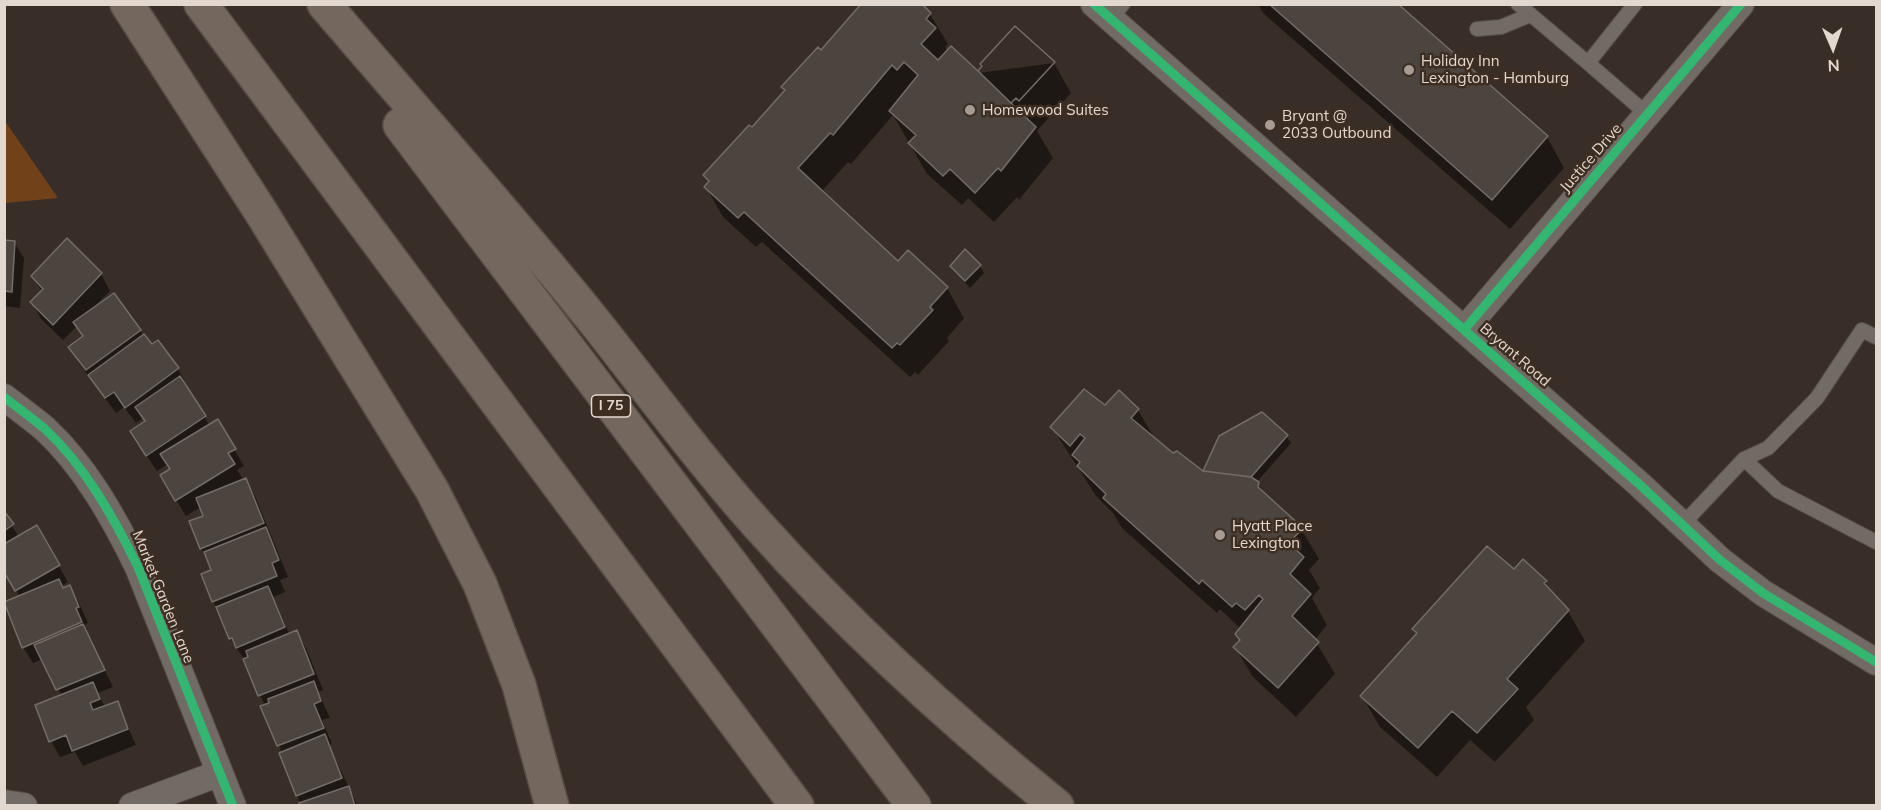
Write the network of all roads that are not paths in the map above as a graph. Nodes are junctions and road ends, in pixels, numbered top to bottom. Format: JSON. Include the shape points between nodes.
{"nodes":[{"id":1,"x":127,"y":4,"type":"edge"},
{"id":2,"x":201,"y":4,"type":"edge"},
{"id":3,"x":309,"y":4,"type":"edge"},
{"id":4,"x":324,"y":4,"type":"edge"},
{"id":5,"x":1518,"y":4,"type":"edge"},
{"id":6,"x":1635,"y":4,"type":"edge"},
{"id":7,"x":1741,"y":4,"type":"edge"},
{"id":8,"x":1109,"y":9,"type":"edge"},
{"id":9,"x":1530,"y":15,"type":"junction"},
{"id":10,"x":1477,"y":29,"type":"dead end"},
{"id":11,"x":1588,"y":63,"type":"junction"},
{"id":12,"x":1648,"y":115,"type":"junction"},
{"id":13,"x":1464,"y":330,"type":"junction"},
{"id":14,"x":1876,"y":337,"type":"edge"},
{"id":15,"x":4,"y":397,"type":"edge"},
{"id":16,"x":1743,"y":459,"type":"junction"},
{"id":17,"x":1682,"y":525,"type":"junction"},
{"id":18,"x":1876,"y":542,"type":"edge"},
{"id":19,"x":1876,"y":662,"type":"edge"},
{"id":20,"x":220,"y":773,"type":"junction"},
{"id":21,"x":4,"y":803,"type":"edge"},
{"id":22,"x":24,"y":806,"type":"edge"},
{"id":23,"x":132,"y":806,"type":"edge"},
{"id":24,"x":233,"y":806,"type":"edge"},
{"id":25,"x":552,"y":806,"type":"edge"},
{"id":26,"x":797,"y":806,"type":"edge"},
{"id":27,"x":914,"y":806,"type":"edge"},
{"id":28,"x":1057,"y":806,"type":"edge"}],
"edges":[{"from":1,"to":25,"type":"highway","via":[[432,490],[480,584],[502,640],[519,685]]},
{"from":2,"to":26,"type":"highway"},
{"from":3,"to":27,"type":"highway","number":"I 75"},
{"from":4,"to":28,"type":"highway","via":[[590,316],[665,414],[758,524],[892,661],[992,753]]},
{"from":5,"to":9,"type":"lane"},
{"from":6,"to":11,"type":"lane"},
{"from":7,"to":12,"type":"street","name":"Justice Drive"},
{"from":8,"to":13,"type":"street","name":"Bryant Road"},
{"from":9,"to":10,"type":"lane","via":[[1502,27]]},
{"from":9,"to":11,"type":"lane"},
{"from":11,"to":12,"type":"lane"},
{"from":12,"to":13,"type":"street","name":"Justice Drive"},
{"from":13,"to":17,"type":"street","name":"Bryant Road"},
{"from":14,"to":16,"type":"lane","via":[[1862,330],[1817,398],[1768,448]]},
{"from":15,"to":20,"type":"street","name":"Market Garden Lane","via":[[46,430],[98,495],[122,534]]},
{"from":16,"to":17,"type":"lane"},
{"from":16,"to":18,"type":"lane","via":[[1778,491]]},
{"from":17,"to":19,"type":"street","name":"Bryant Road","via":[[1762,593]]},
{"from":20,"to":23,"type":"street"},
{"from":20,"to":24,"type":"street","name":"Market Garden Lane"},
{"from":21,"to":22,"type":"street"}]}
